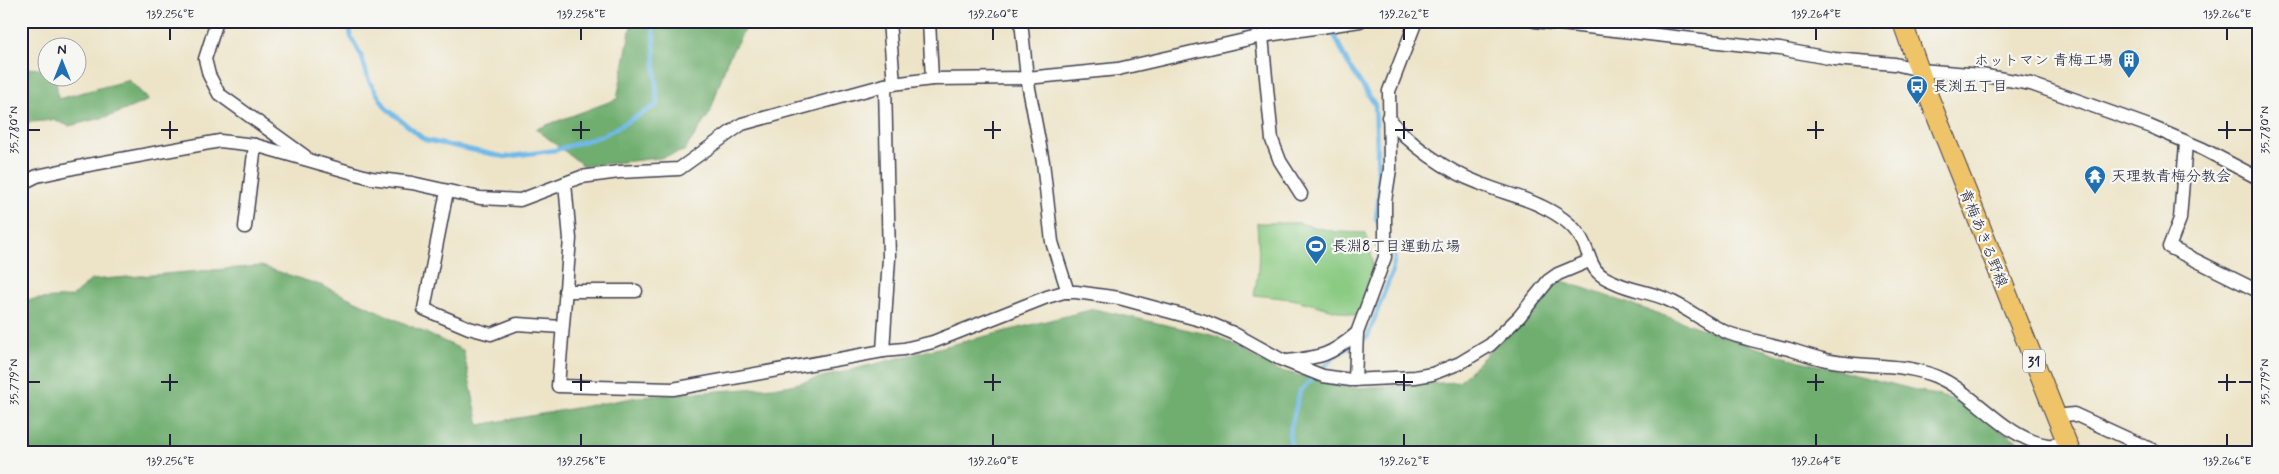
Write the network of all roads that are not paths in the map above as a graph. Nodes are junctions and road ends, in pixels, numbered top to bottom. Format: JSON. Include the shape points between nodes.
{"nodes":[{"id":1,"x":217,"y":21,"type":"edge"},
{"id":2,"x":889,"y":21,"type":"edge"},
{"id":3,"x":929,"y":21,"type":"edge"},
{"id":4,"x":1020,"y":21,"type":"edge"},
{"id":5,"x":1360,"y":21,"type":"edge"},
{"id":6,"x":1416,"y":21,"type":"edge"},
{"id":7,"x":1535,"y":21,"type":"edge"},
{"id":8,"x":1902,"y":21,"type":"edge"},
{"id":9,"x":1262,"y":36,"type":"junction"},
{"id":10,"x":1920,"y":70,"type":"junction"},
{"id":11,"x":932,"y":78,"type":"junction"},
{"id":12,"x":1027,"y":78,"type":"junction"},
{"id":13,"x":890,"y":84,"type":"junction"},
{"id":14,"x":1388,"y":117,"type":"junction"},
{"id":15,"x":2186,"y":143,"type":"junction"},
{"id":16,"x":255,"y":145,"type":"junction"},
{"id":17,"x":313,"y":162,"type":"junction"},
{"id":18,"x":2258,"y":178,"type":"edge"},
{"id":19,"x":565,"y":183,"type":"junction"},
{"id":20,"x":21,"y":184,"type":"edge"},
{"id":21,"x":447,"y":191,"type":"junction"},
{"id":22,"x":1300,"y":194,"type":"dead end"},
{"id":23,"x":245,"y":227,"type":"dead end"},
{"id":24,"x":1589,"y":261,"type":"junction"},
{"id":25,"x":565,"y":291,"type":"junction"},
{"id":26,"x":636,"y":291,"type":"dead end"},
{"id":27,"x":2258,"y":291,"type":"edge"},
{"id":28,"x":1068,"y":292,"type":"junction"},
{"id":29,"x":562,"y":327,"type":"junction"},
{"id":30,"x":1357,"y":334,"type":"junction"},
{"id":31,"x":883,"y":351,"type":"junction"},
{"id":32,"x":1286,"y":361,"type":"junction"},
{"id":33,"x":1355,"y":380,"type":"junction"},
{"id":34,"x":2056,"y":416,"type":"junction"},
{"id":35,"x":2068,"y":447,"type":"edge"},
{"id":36,"x":2159,"y":453,"type":"edge"}],
"edges":[{"from":1,"to":17,"type":"street","via":[[205,59],[219,94]]},
{"from":2,"to":13,"type":"street"},
{"from":3,"to":11,"type":"street"},
{"from":4,"to":12,"type":"street"},
{"from":5,"to":9,"type":"street"},
{"from":6,"to":14,"type":"street","via":[[1389,91]]},
{"from":7,"to":10,"type":"street","via":[[1780,49]]},
{"from":8,"to":10,"type":"main road","name":"青梅あきる野線","number":"31"},
{"from":9,"to":12,"type":"street","via":[[1118,69]]},
{"from":9,"to":22,"type":"street","via":[[1272,140],[1280,161]]},
{"from":10,"to":15,"type":"street","via":[[1981,75],[2031,84],[2149,126]]},
{"from":10,"to":34,"type":"main road","name":"青梅あきる野線","number":"31"},
{"from":11,"to":12,"type":"street"},
{"from":11,"to":13,"type":"street"},
{"from":12,"to":28,"type":"street","via":[[1043,162],[1052,242]]},
{"from":13,"to":19,"type":"street","via":[[742,124],[679,169],[619,172],[581,177]]},
{"from":13,"to":31,"type":"street","via":[[890,258]]},
{"from":14,"to":24,"type":"street","via":[[1400,132],[1451,170],[1477,183],[1542,206],[1562,218],[1584,243]]},
{"from":14,"to":30,"type":"street","via":[[1390,169],[1385,256]]},
{"from":15,"to":18,"type":"street"},
{"from":15,"to":27,"type":"street","via":[[2180,219],[2169,247]]},
{"from":16,"to":17,"type":"street"},
{"from":16,"to":20,"type":"street","via":[[220,141],[83,166],[38,176]]},
{"from":16,"to":23,"type":"street"},
{"from":17,"to":21,"type":"street","via":[[371,178],[412,182]]},
{"from":19,"to":21,"type":"street","via":[[520,200],[480,198]]},
{"from":19,"to":25,"type":"street","via":[[570,239]]},
{"from":21,"to":29,"type":"street","via":[[424,309],[491,334],[517,324]]},
{"from":24,"to":33,"type":"street","via":[[1548,281],[1500,337],[1460,362],[1415,378]]},
{"from":24,"to":35,"type":"street","via":[[1600,276],[1681,306],[1728,332],[1826,360],[1934,375],[1953,384],[2014,432],[2034,442]]},
{"from":25,"to":26,"type":"street"},
{"from":25,"to":29,"type":"street"},
{"from":28,"to":31,"type":"street","via":[[1047,297],[933,342]]},
{"from":28,"to":32,"type":"street","via":[[1119,298],[1204,321],[1233,332]]},
{"from":29,"to":31,"type":"street","via":[[558,386],[673,389]]},
{"from":30,"to":32,"type":"street","via":[[1337,350],[1315,358]]},
{"from":30,"to":33,"type":"street"},
{"from":32,"to":33,"type":"street","via":[[1322,376]]},
{"from":34,"to":35,"type":"main road","name":"青梅あきる野線","number":"31"},
{"from":34,"to":36,"type":"street","via":[[2074,414]]}]}
